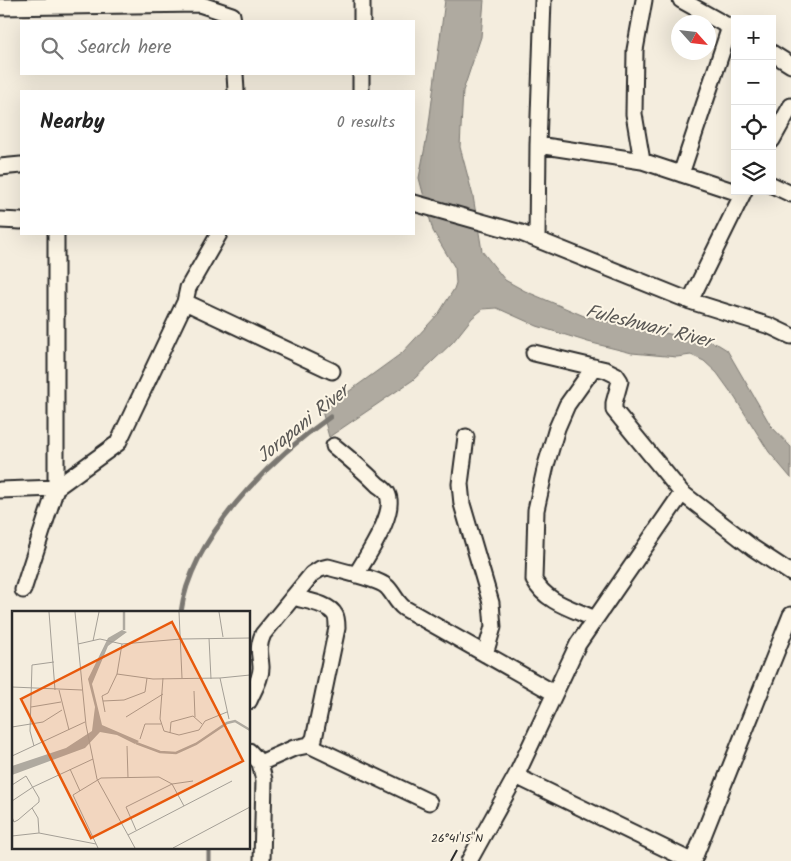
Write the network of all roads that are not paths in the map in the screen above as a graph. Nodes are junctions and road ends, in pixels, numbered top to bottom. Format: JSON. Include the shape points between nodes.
{"nodes":[{"id":1,"x":362,"y":0,"type":"edge"},
{"id":2,"x":543,"y":0,"type":"edge"},
{"id":3,"x":644,"y":0,"type":"edge"},
{"id":4,"x":681,"y":0,"type":"edge"},
{"id":5,"x":0,"y":6,"type":"edge"},
{"id":6,"x":233,"y":20,"type":"edge"},
{"id":7,"x":362,"y":20,"type":"edge"},
{"id":8,"x":731,"y":28,"type":"edge"},
{"id":9,"x":731,"y":32,"type":"edge"},
{"id":10,"x":776,"y":56,"type":"edge"},
{"id":11,"x":791,"y":65,"type":"edge"},
{"id":12,"x":235,"y":75,"type":"edge"},
{"id":13,"x":361,"y":75,"type":"edge"},
{"id":14,"x":236,"y":90,"type":"edge"},
{"id":15,"x":361,"y":90,"type":"edge"},
{"id":16,"x":791,"y":106,"type":"edge"},
{"id":17,"x":776,"y":133,"type":"edge"},
{"id":18,"x":538,"y":145,"type":"junction"},
{"id":19,"x":642,"y":161,"type":"junction"},
{"id":20,"x":20,"y":165,"type":"edge"},
{"id":21,"x":0,"y":167,"type":"edge"},
{"id":22,"x":681,"y":174,"type":"junction"},
{"id":23,"x":776,"y":187,"type":"edge"},
{"id":24,"x":731,"y":189,"type":"edge"},
{"id":25,"x":791,"y":194,"type":"edge"},
{"id":26,"x":742,"y":195,"type":"edge"},
{"id":27,"x":415,"y":203,"type":"edge"},
{"id":28,"x":0,"y":220,"type":"edge"},
{"id":29,"x":20,"y":220,"type":"edge"},
{"id":30,"x":56,"y":235,"type":"edge"},
{"id":31,"x":218,"y":235,"type":"edge"},
{"id":32,"x":536,"y":239,"type":"junction"},
{"id":33,"x":690,"y":301,"type":"junction"},
{"id":34,"x":185,"y":302,"type":"junction"},
{"id":35,"x":791,"y":336,"type":"edge"},
{"id":36,"x":534,"y":353,"type":"dead end"},
{"id":37,"x":594,"y":367,"type":"junction"},
{"id":38,"x":332,"y":371,"type":"dead end"},
{"id":39,"x":466,"y":437,"type":"dead end"},
{"id":40,"x":334,"y":446,"type":"dead end"},
{"id":41,"x":56,"y":488,"type":"junction"},
{"id":42,"x":0,"y":490,"type":"edge"},
{"id":43,"x":682,"y":493,"type":"junction"},
{"id":44,"x":791,"y":573,"type":"edge"},
{"id":45,"x":356,"y":575,"type":"junction"},
{"id":46,"x":23,"y":590,"type":"dead end"},
{"id":47,"x":293,"y":597,"type":"junction"},
{"id":48,"x":791,"y":616,"type":"edge"},
{"id":49,"x":595,"y":619,"type":"junction"},
{"id":50,"x":485,"y":654,"type":"junction"},
{"id":51,"x":554,"y":693,"type":"junction"},
{"id":52,"x":250,"y":698,"type":"edge"},
{"id":53,"x":310,"y":745,"type":"junction"},
{"id":54,"x":250,"y":752,"type":"edge"},
{"id":55,"x":260,"y":763,"type":"junction"},
{"id":56,"x":516,"y":776,"type":"junction"},
{"id":57,"x":429,"y":802,"type":"dead end"},
{"id":58,"x":262,"y":861,"type":"edge"},
{"id":59,"x":468,"y":861,"type":"edge"},
{"id":60,"x":692,"y":861,"type":"edge"}],
"edges":[{"from":1,"to":7,"type":"street"},
{"from":2,"to":18,"type":"street"},
{"from":3,"to":19,"type":"street","via":[[635,59],[634,114]]},
{"from":4,"to":8,"type":"street"},
{"from":5,"to":6,"type":"street","via":[[199,4],[232,15]]},
{"from":9,"to":22,"type":"street"},
{"from":10,"to":11,"type":"street"},
{"from":12,"to":14,"type":"street"},
{"from":13,"to":15,"type":"street"},
{"from":16,"to":17,"type":"street"},
{"from":18,"to":19,"type":"street"},
{"from":18,"to":32,"type":"street"},
{"from":19,"to":22,"type":"street"},
{"from":20,"to":21,"type":"street"},
{"from":22,"to":24,"type":"street"},
{"from":23,"to":25,"type":"street"},
{"from":26,"to":33,"type":"street"},
{"from":27,"to":32,"type":"street"},
{"from":28,"to":29,"type":"street"},
{"from":30,"to":41,"type":"street"},
{"from":31,"to":34,"type":"street","via":[[188,288]]},
{"from":32,"to":33,"type":"street"},
{"from":33,"to":35,"type":"street","via":[[770,326]]},
{"from":34,"to":38,"type":"street"},
{"from":34,"to":41,"type":"street","via":[[118,443]]},
{"from":36,"to":37,"type":"street"},
{"from":37,"to":43,"type":"street","via":[[616,375],[620,381],[614,410]]},
{"from":37,"to":49,"type":"street","via":[[567,405],[546,465],[536,510],[534,580],[548,598]]},
{"from":39,"to":50,"type":"street","via":[[460,484],[462,504],[491,603],[493,627]]},
{"from":40,"to":45,"type":"street","via":[[386,493],[389,502],[383,526]]},
{"from":41,"to":42,"type":"street"},
{"from":41,"to":46,"type":"street"},
{"from":43,"to":44,"type":"street","via":[[752,548]]},
{"from":43,"to":49,"type":"street"},
{"from":45,"to":47,"type":"street","via":[[328,567],[320,568]]},
{"from":45,"to":50,"type":"street","via":[[386,586],[404,608]]},
{"from":47,"to":52,"type":"street","via":[[259,642],[262,668]]},
{"from":47,"to":53,"type":"street","via":[[322,606],[336,616],[337,628],[316,731]]},
{"from":48,"to":60,"type":"street"},
{"from":49,"to":51,"type":"street","via":[[578,644]]},
{"from":50,"to":51,"type":"street"},
{"from":51,"to":56,"type":"street"},
{"from":53,"to":55,"type":"street","via":[[294,748]]},
{"from":53,"to":57,"type":"street"},
{"from":54,"to":55,"type":"street"},
{"from":55,"to":58,"type":"street","via":[[264,780]]},
{"from":56,"to":59,"type":"street"},
{"from":56,"to":60,"type":"street"}]}
